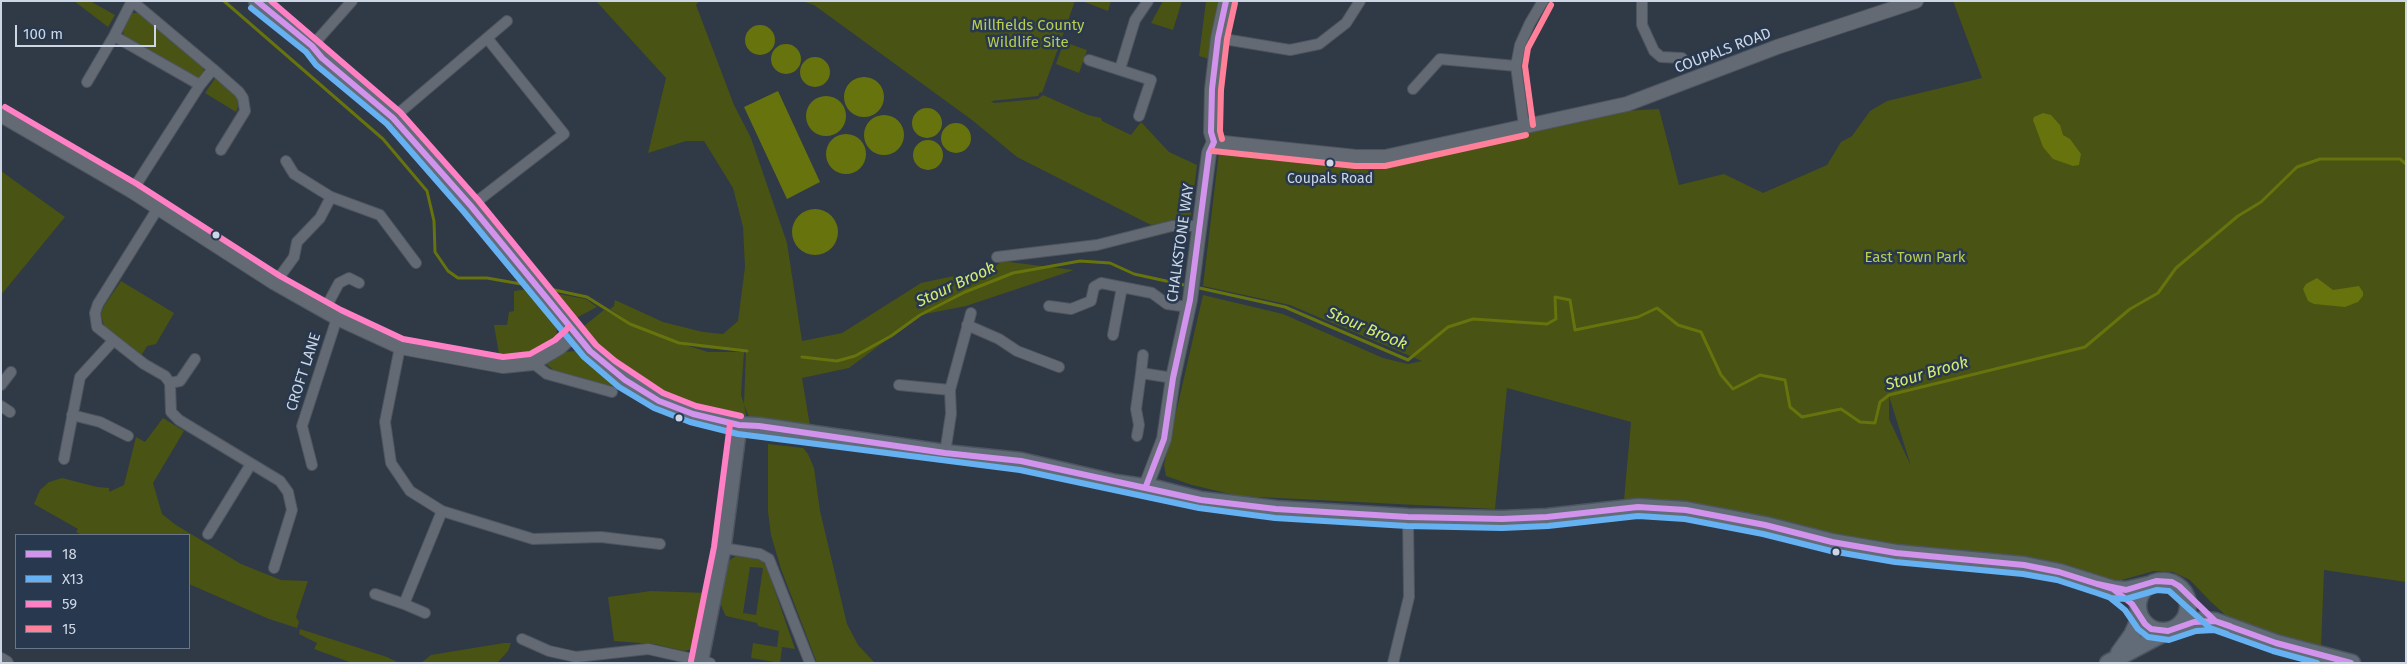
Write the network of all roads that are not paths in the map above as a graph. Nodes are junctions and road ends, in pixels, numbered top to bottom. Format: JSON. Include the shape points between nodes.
{"nodes":[{"id":1,"x":257,"y":1,"type":"edge"},
{"id":2,"x":352,"y":1,"type":"edge"},
{"id":3,"x":1148,"y":1,"type":"edge"},
{"id":4,"x":1226,"y":1,"type":"edge"},
{"id":5,"x":1360,"y":1,"type":"edge"},
{"id":6,"x":1543,"y":1,"type":"edge"},
{"id":7,"x":1642,"y":1,"type":"edge"},
{"id":8,"x":1916,"y":1,"type":"edge"},
{"id":9,"x":507,"y":22,"type":"dead end"},
{"id":10,"x":114,"y":36,"type":"junction"},
{"id":11,"x":487,"y":38,"type":"junction"},
{"id":12,"x":1218,"y":38,"type":"junction"},
{"id":13,"x":312,"y":46,"type":"junction"},
{"id":14,"x":1682,"y":58,"type":"dead end"},
{"id":15,"x":1089,"y":60,"type":"dead end"},
{"id":16,"x":1516,"y":66,"type":"junction"},
{"id":17,"x":213,"y":69,"type":"junction"},
{"id":18,"x":1120,"y":69,"type":"junction"},
{"id":19,"x":87,"y":82,"type":"dead end"},
{"id":20,"x":200,"y":85,"type":"junction"},
{"id":21,"x":1413,"y":89,"type":"dead end"},
{"id":22,"x":1,"y":114,"type":"edge"},
{"id":23,"x":1139,"y":116,"type":"dead end"},
{"id":24,"x":393,"y":118,"type":"junction"},
{"id":25,"x":1524,"y":126,"type":"junction"},
{"id":26,"x":1214,"y":142,"type":"junction"},
{"id":27,"x":221,"y":150,"type":"dead end"},
{"id":28,"x":286,"y":161,"type":"dead end"},
{"id":29,"x":132,"y":191,"type":"junction"},
{"id":30,"x":331,"y":197,"type":"junction"},
{"id":31,"x":471,"y":206,"type":"junction"},
{"id":32,"x":158,"y":208,"type":"junction"},
{"id":33,"x":1200,"y":226,"type":"junction"},
{"id":34,"x":997,"y":257,"type":"dead end"},
{"id":35,"x":416,"y":263,"type":"dead end"},
{"id":36,"x":276,"y":283,"type":"junction"},
{"id":37,"x":359,"y":283,"type":"dead end"},
{"id":38,"x":1122,"y":288,"type":"junction"},
{"id":39,"x":1189,"y":304,"type":"junction"},
{"id":40,"x":1049,"y":306,"type":"dead end"},
{"id":41,"x":324,"y":311,"type":"junction"},
{"id":42,"x":971,"y":313,"type":"dead end"},
{"id":43,"x":337,"y":318,"type":"junction"},
{"id":44,"x":967,"y":325,"type":"junction"},
{"id":45,"x":575,"y":333,"type":"junction"},
{"id":46,"x":1113,"y":335,"type":"dead end"},
{"id":47,"x":112,"y":341,"type":"junction"},
{"id":48,"x":400,"y":347,"type":"junction"},
{"id":49,"x":1143,"y":355,"type":"dead end"},
{"id":50,"x":195,"y":359,"type":"dead end"},
{"id":51,"x":533,"y":363,"type":"junction"},
{"id":52,"x":1060,"y":367,"type":"dead end"},
{"id":53,"x":11,"y":372,"type":"dead end"},
{"id":54,"x":1141,"y":373,"type":"junction"},
{"id":55,"x":1174,"y":378,"type":"junction"},
{"id":56,"x":170,"y":383,"type":"junction"},
{"id":57,"x":1,"y":385,"type":"edge"},
{"id":58,"x":899,"y":385,"type":"dead end"},
{"id":59,"x":950,"y":390,"type":"junction"},
{"id":60,"x":612,"y":392,"type":"dead end"},
{"id":61,"x":72,"y":415,"type":"junction"},
{"id":62,"x":739,"y":425,"type":"junction"},
{"id":63,"x":128,"y":436,"type":"dead end"},
{"id":64,"x":1137,"y":436,"type":"dead end"},
{"id":65,"x":945,"y":452,"type":"junction"},
{"id":66,"x":64,"y":459,"type":"dead end"},
{"id":67,"x":251,"y":464,"type":"junction"},
{"id":68,"x":312,"y":465,"type":"dead end"},
{"id":69,"x":1146,"y":486,"type":"junction"},
{"id":70,"x":442,"y":511,"type":"junction"},
{"id":71,"x":1408,"y":517,"type":"junction"},
{"id":72,"x":208,"y":534,"type":"dead end"},
{"id":73,"x":660,"y":544,"type":"dead end"},
{"id":74,"x":723,"y":548,"type":"junction"},
{"id":75,"x":274,"y":568,"type":"dead end"},
{"id":76,"x":2148,"y":585,"type":"junction"},
{"id":77,"x":2113,"y":589,"type":"junction"},
{"id":78,"x":2185,"y":592,"type":"junction"},
{"id":79,"x":374,"y":594,"type":"dead end"},
{"id":80,"x":404,"y":604,"type":"junction"},
{"id":81,"x":425,"y":613,"type":"dead end"},
{"id":82,"x":2139,"y":614,"type":"junction"},
{"id":83,"x":2215,"y":621,"type":"junction"},
{"id":84,"x":2173,"y":628,"type":"junction"},
{"id":85,"x":522,"y":639,"type":"dead end"},
{"id":86,"x":1,"y":660,"type":"edge"},
{"id":87,"x":2110,"y":661,"type":"edge"},
{"id":88,"x":704,"y":662,"type":"edge"},
{"id":89,"x":6,"y":663,"type":"edge"},
{"id":90,"x":810,"y":663,"type":"edge"},
{"id":91,"x":1393,"y":663,"type":"edge"},
{"id":92,"x":2352,"y":663,"type":"edge"}],
"edges":[{"from":1,"to":13,"type":"main road"},
{"from":2,"to":13,"type":"street"},
{"from":3,"to":18,"type":"street","via":[[1135,20]]},
{"from":4,"to":12,"type":"street","name":"CHALKSTONE WAY"},
{"from":5,"to":12,"type":"street","via":[[1346,23],[1319,44],[1290,50]]},
{"from":6,"to":16,"type":"street","via":[[1520,45]]},
{"from":7,"to":14,"type":"street","via":[[1642,25],[1654,51],[1661,57]]},
{"from":8,"to":25,"type":"street","name":"COUPALS ROAD","via":[[1777,47],[1627,104]]},
{"from":9,"to":11,"type":"street"},
{"from":10,"to":17,"type":"street","via":[[132,1]]},
{"from":10,"to":19,"type":"street"},
{"from":10,"to":20,"type":"street"},
{"from":11,"to":24,"type":"street"},
{"from":11,"to":31,"type":"street","via":[[564,134]]},
{"from":12,"to":26,"type":"street","name":"CHALKSTONE WAY","via":[[1212,89],[1211,132]]},
{"from":13,"to":24,"type":"main road"},
{"from":15,"to":18,"type":"street"},
{"from":16,"to":21,"type":"street","via":[[1440,59]]},
{"from":16,"to":25,"type":"street"},
{"from":17,"to":20,"type":"street"},
{"from":17,"to":27,"type":"street","via":[[239,92],[245,111]]},
{"from":18,"to":23,"type":"street","via":[[1151,80]]},
{"from":20,"to":29,"type":"street"},
{"from":22,"to":29,"type":"street"},
{"from":24,"to":31,"type":"main road"},
{"from":25,"to":26,"type":"street","name":"COUPALS ROAD","via":[[1385,157],[1356,157]]},
{"from":26,"to":33,"type":"street","name":"CHALKSTONE WAY","via":[[1209,153]]},
{"from":28,"to":30,"type":"street","via":[[294,174]]},
{"from":29,"to":32,"type":"street"},
{"from":30,"to":35,"type":"street","via":[[380,215]]},
{"from":30,"to":36,"type":"street","via":[[320,218],[297,242],[294,257]]},
{"from":31,"to":45,"type":"main road"},
{"from":32,"to":36,"type":"street"},
{"from":32,"to":47,"type":"street","via":[[98,304],[95,313],[98,327]]},
{"from":33,"to":34,"type":"street","via":[[1172,226],[1096,245]]},
{"from":33,"to":39,"type":"street","name":"CHALKSTONE WAY"},
{"from":36,"to":41,"type":"street"},
{"from":37,"to":41,"type":"street","via":[[349,278],[339,283]]},
{"from":38,"to":39,"type":"street","via":[[1152,293],[1167,304]]},
{"from":38,"to":40,"type":"street","via":[[1101,283],[1094,287],[1091,301],[1071,309]]},
{"from":38,"to":46,"type":"street"},
{"from":39,"to":55,"type":"street","name":"CHALKSTONE WAY"},
{"from":41,"to":43,"type":"street"},
{"from":42,"to":44,"type":"street"},
{"from":43,"to":48,"type":"street"},
{"from":43,"to":68,"type":"street","name":"CROFT LANE","via":[[302,426]]},
{"from":44,"to":52,"type":"street","via":[[1017,351]]},
{"from":44,"to":59,"type":"street"},
{"from":45,"to":51,"type":"street","via":[[560,347]]},
{"from":45,"to":62,"type":"main road","via":[[609,368],[659,401]]},
{"from":47,"to":56,"type":"street","via":[[165,376]]},
{"from":47,"to":61,"type":"street","via":[[80,377]]},
{"from":48,"to":51,"type":"street","via":[[503,366]]},
{"from":48,"to":70,"type":"street","via":[[385,422],[391,463],[410,492]]},
{"from":49,"to":54,"type":"street"},
{"from":50,"to":56,"type":"street","via":[[180,381]]},
{"from":51,"to":60,"type":"street","via":[[547,374]]},
{"from":53,"to":57,"type":"street"},
{"from":54,"to":55,"type":"street"},
{"from":54,"to":64,"type":"street","via":[[1136,409]]},
{"from":55,"to":69,"type":"street","name":"CHALKSTONE WAY","via":[[1164,439]]},
{"from":56,"to":67,"type":"street","via":[[172,412],[179,420]]},
{"from":58,"to":59,"type":"street"},
{"from":59,"to":65,"type":"street","via":[[951,414]]},
{"from":61,"to":63,"type":"street","via":[[100,422]]},
{"from":61,"to":66,"type":"street"},
{"from":62,"to":65,"type":"main road"},
{"from":62,"to":74,"type":"main road"},
{"from":65,"to":69,"type":"main road","via":[[1021,461],[1116,483]]},
{"from":67,"to":72,"type":"street"},
{"from":67,"to":75,"type":"street","via":[[280,481],[288,492],[292,510]]},
{"from":69,"to":71,"type":"main road","via":[[1201,500],[1276,509]]},
{"from":70,"to":73,"type":"street","via":[[533,539],[601,537]]},
{"from":70,"to":80,"type":"street"},
{"from":71,"to":77,"type":"main road","via":[[1511,519],[1638,507],[1686,510],[1896,553],[2024,565]]},
{"from":71,"to":91,"type":"street","via":[[1409,596]]},
{"from":74,"to":88,"type":"main road"},
{"from":74,"to":90,"type":"street","via":[[760,554],[769,559]]},
{"from":76,"to":77,"type":"main road"},
{"from":76,"to":78,"type":"main road","via":[[2164,580]]},
{"from":76,"to":82,"type":"main road","via":[[2139,597]]},
{"from":77,"to":82,"type":"main road"},
{"from":78,"to":83,"type":"main road"},
{"from":78,"to":84,"type":"main road","via":[[2189,606],[2184,620]]},
{"from":79,"to":80,"type":"street"},
{"from":80,"to":81,"type":"street"},
{"from":82,"to":84,"type":"main road","via":[[2152,629]]},
{"from":82,"to":87,"type":"main road","via":[[2132,635]]},
{"from":83,"to":84,"type":"main road","via":[[2202,620]]},
{"from":83,"to":92,"type":"main road","via":[[2276,643]]},
{"from":84,"to":87,"type":"main road"},
{"from":85,"to":88,"type":"street","via":[[549,651],[576,657],[648,649]]},
{"from":86,"to":89,"type":"street"}]}
